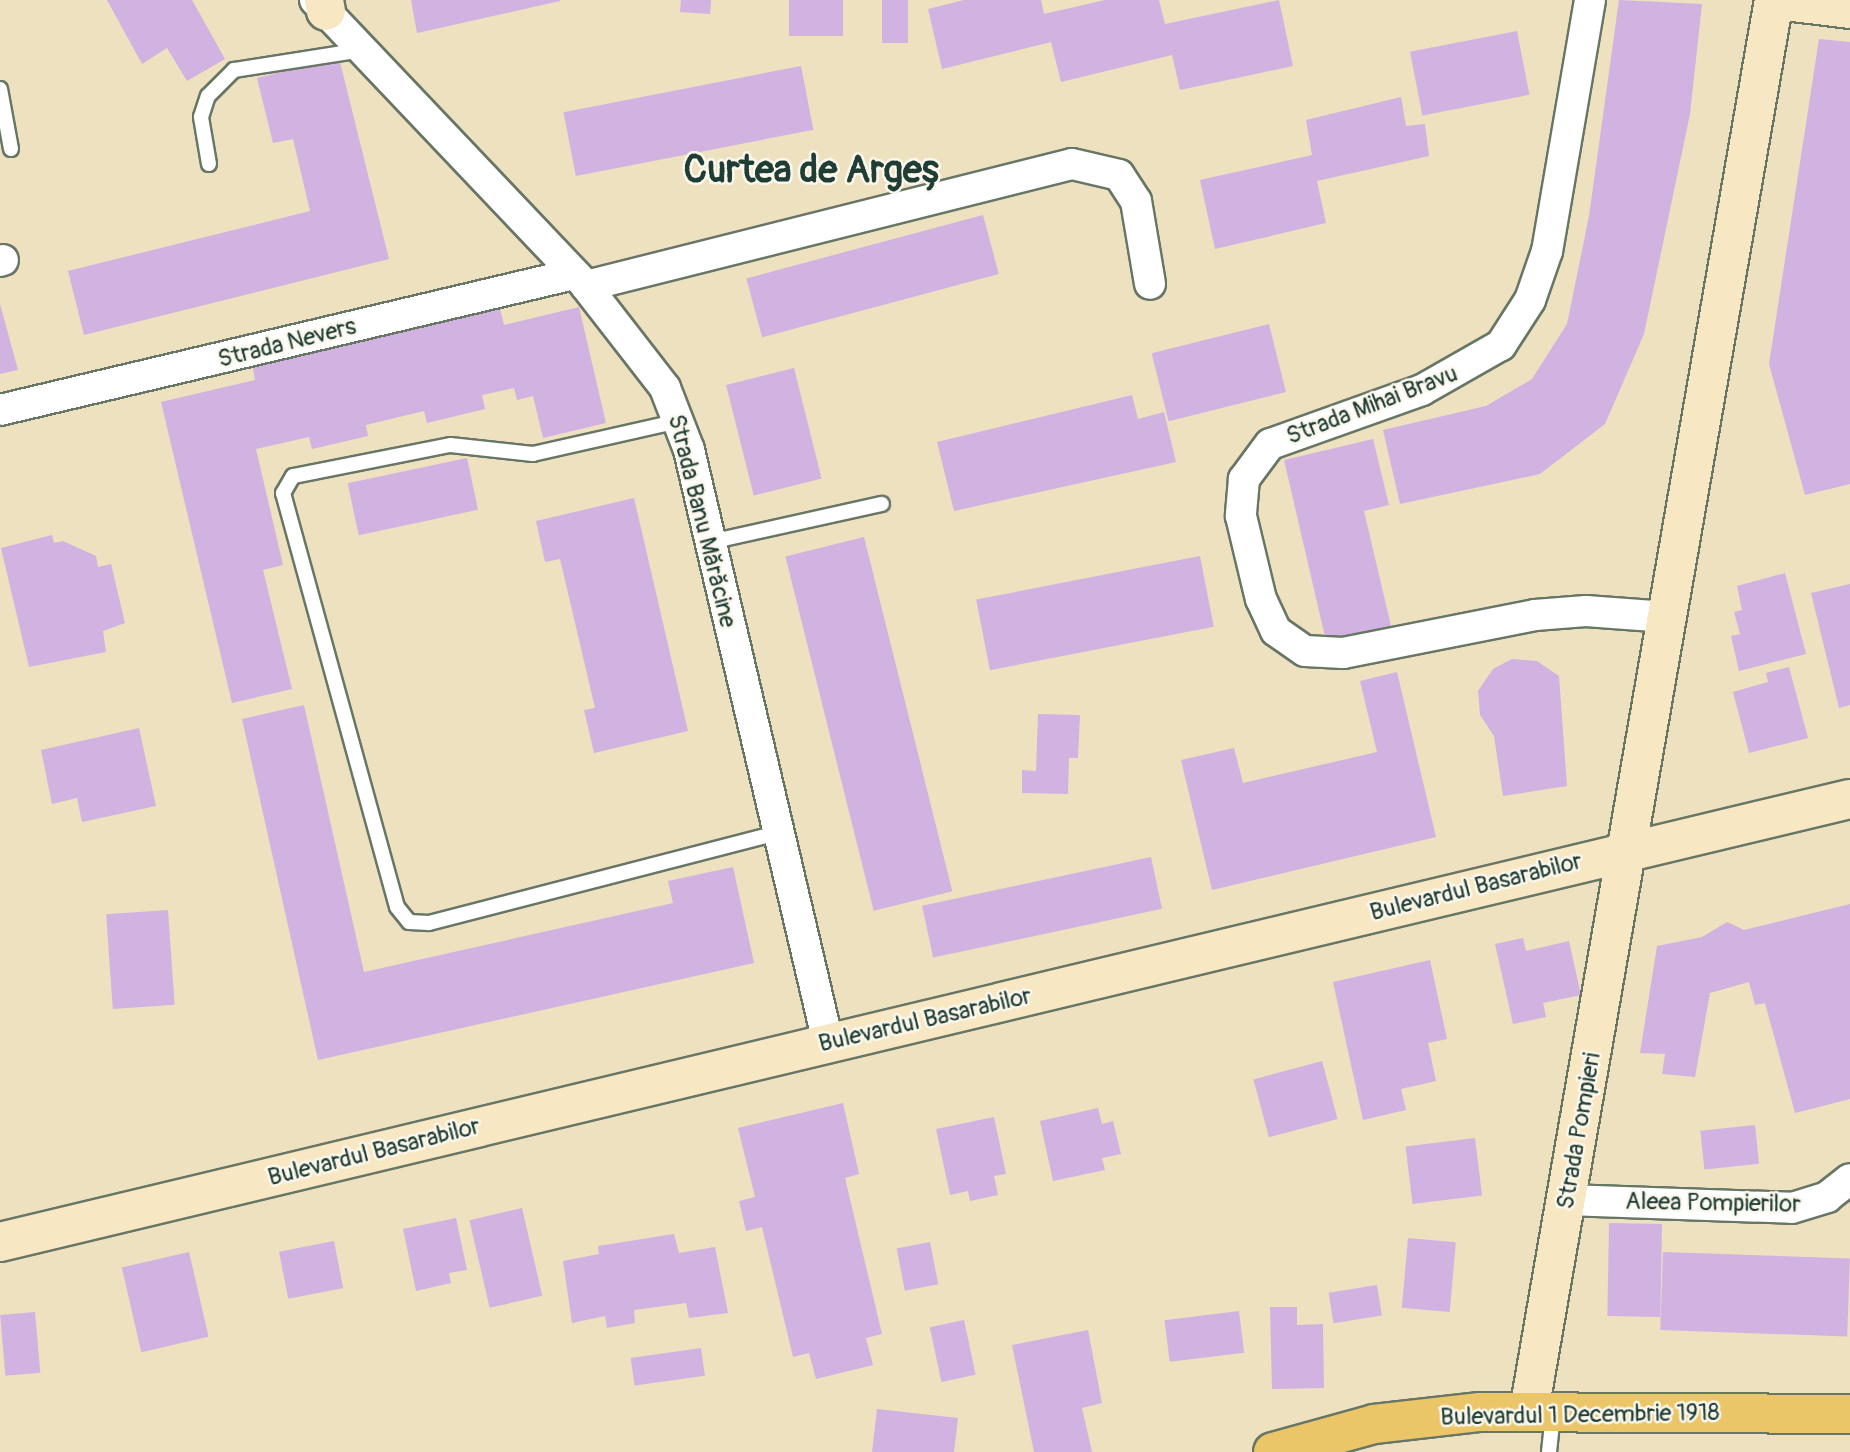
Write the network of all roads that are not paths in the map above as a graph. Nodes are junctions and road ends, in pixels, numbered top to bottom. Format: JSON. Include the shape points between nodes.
{"nodes":[{"id":1,"x":1591,"y":0,"type":"edge"},
{"id":2,"x":1775,"y":0,"type":"edge"},
{"id":3,"x":322,"y":4,"type":"edge"},
{"id":4,"x":1850,"y":9,"type":"edge"},
{"id":5,"x":361,"y":50,"type":"junction"},
{"id":6,"x":0,"y":89,"type":"edge"},
{"id":7,"x":11,"y":149,"type":"dead end"},
{"id":8,"x":209,"y":164,"type":"dead end"},
{"id":9,"x":580,"y":280,"type":"junction"},
{"id":10,"x":1150,"y":284,"type":"dead end"},
{"id":11,"x":0,"y":410,"type":"edge"},
{"id":12,"x":679,"y":421,"type":"junction"},
{"id":13,"x":882,"y":504,"type":"dead end"},
{"id":14,"x":710,"y":542,"type":"junction"},
{"id":15,"x":1667,"y":617,"type":"junction"},
{"id":16,"x":1850,"y":799,"type":"edge"},
{"id":17,"x":778,"y":833,"type":"junction"},
{"id":18,"x":1628,"y":850,"type":"junction"},
{"id":19,"x":828,"y":1042,"type":"junction"},
{"id":20,"x":1850,"y":1179,"type":"edge"},
{"id":21,"x":1567,"y":1200,"type":"junction"},
{"id":22,"x":0,"y":1242,"type":"edge"},
{"id":23,"x":1541,"y":1411,"type":"junction"},
{"id":24,"x":1850,"y":1414,"type":"edge"},
{"id":25,"x":1273,"y":1452,"type":"edge"},
{"id":26,"x":1549,"y":1452,"type":"edge"}],
"edges":[{"from":1,"to":15,"type":"street","name":"Strada Mihai Bravu","via":[[1547,251],[1530,300],[1501,345],[1422,390],[1270,444],[1244,479],[1241,516],[1261,599],[1276,631],[1305,651],[1343,653],[1535,615],[1586,611]]},
{"from":2,"to":4,"type":"main road"},
{"from":2,"to":15,"type":"main road"},
{"from":3,"to":5,"type":"street","name":"Strada Banu Mărăcine"},
{"from":5,"to":8,"type":"lane","via":[[234,70],[208,96],[201,117]]},
{"from":5,"to":9,"type":"street","name":"Strada Banu Mărăcine"},
{"from":6,"to":7,"type":"lane"},
{"from":9,"to":10,"type":"street","name":"Strada Nevers","via":[[1072,164],[1119,175],[1136,201]]},
{"from":9,"to":11,"type":"street","name":"Strada Nevers"},
{"from":9,"to":12,"type":"street","name":"Strada Banu Mărăcine","via":[[646,356]]},
{"from":12,"to":14,"type":"street","name":"Strada Banu Mărăcine"},
{"from":12,"to":17,"type":"lane","via":[[533,454],[450,445],[293,476],[283,493],[397,907],[409,922],[442,920]]},
{"from":13,"to":14,"type":"lane"},
{"from":14,"to":17,"type":"street","name":"Strada Banu Mărăcine"},
{"from":15,"to":18,"type":"main road"},
{"from":16,"to":18,"type":"main road","name":"Bulevardul Basarabilor"},
{"from":17,"to":19,"type":"street","name":"Strada Banu Mărăcine"},
{"from":18,"to":19,"type":"main road","name":"Bulevardul Basarabilor"},
{"from":18,"to":21,"type":"main road","name":"Strada Pompieri"},
{"from":19,"to":22,"type":"main road","name":"Bulevardul Basarabilor"},
{"from":20,"to":21,"type":"street","name":"Aleea Pompierilor","via":[[1828,1197],[1792,1208]]},
{"from":21,"to":23,"type":"main road","name":"Strada Pompieri"},
{"from":23,"to":24,"type":"main road","name":"Bulevardul 1 Decembrie 1918"},
{"from":23,"to":25,"type":"main road","name":"Bulevardul 1 Decembrie 1918","via":[[1374,1424]]},
{"from":23,"to":26,"type":"lane"}]}
